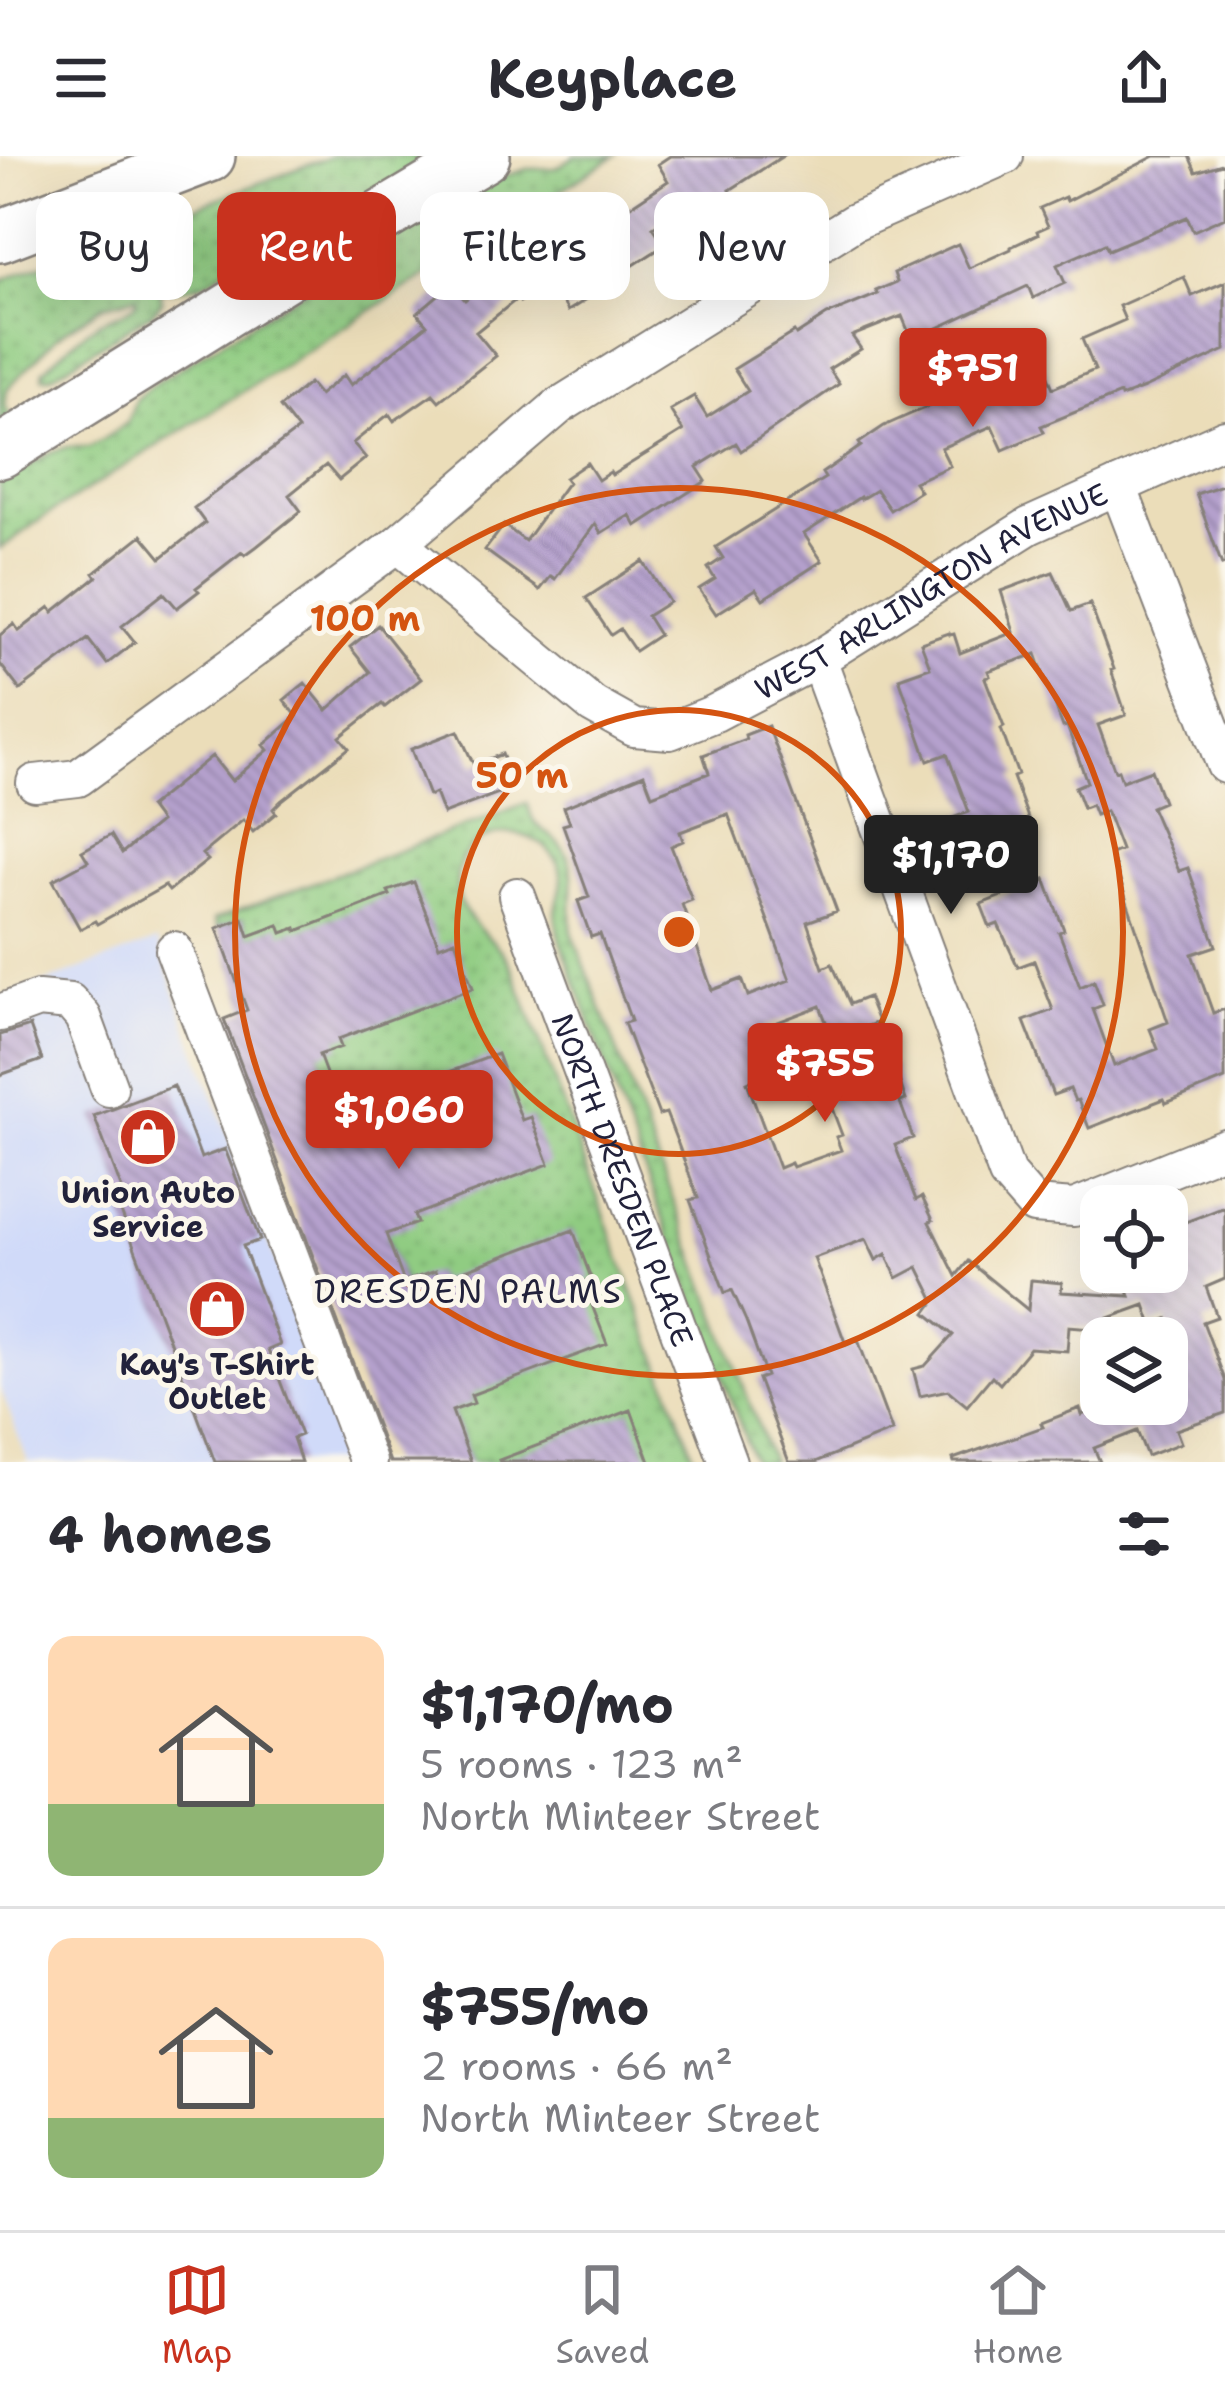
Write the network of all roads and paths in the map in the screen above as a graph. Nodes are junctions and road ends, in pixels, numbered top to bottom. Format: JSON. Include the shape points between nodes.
{"nodes":[{"id":1,"x":208,"y":156,"type":"edge"},
{"id":2,"x":484,"y":156,"type":"edge"},
{"id":3,"x":1005,"y":156,"type":"edge"},
{"id":4,"x":0,"y":236,"type":"edge"},
{"id":5,"x":1225,"y":438,"type":"edge"},
{"id":6,"x":0,"y":452,"type":"edge"},
{"id":7,"x":1118,"y":486,"type":"junction"},
{"id":8,"x":398,"y":544,"type":"junction"},
{"id":9,"x":818,"y":659,"type":"junction"},
{"id":10,"x":1225,"y":765,"type":"edge"},
{"id":11,"x":35,"y":783,"type":"dead end"},
{"id":12,"x":517,"y":896,"type":"dead end"},
{"id":13,"x":174,"y":950,"type":"dead end"},
{"id":14,"x":0,"y":1013,"type":"edge"},
{"id":15,"x":109,"y":1088,"type":"dead end"},
{"id":16,"x":1225,"y":1147,"type":"edge"},
{"id":17,"x":368,"y":1462,"type":"edge"},
{"id":18,"x":728,"y":1462,"type":"edge"}],
"edges":[{"from":1,"to":4,"type":"highway"},
{"from":2,"to":6,"type":"highway"},
{"from":3,"to":8,"type":"street","via":[[854,222],[559,406]]},
{"from":5,"to":7,"type":"street","name":"WEST ARLINGTON AVENUE"},
{"from":7,"to":9,"type":"street","name":"WEST ARLINGTON AVENUE","via":[[1029,526]]},
{"from":7,"to":10,"type":"street"},
{"from":8,"to":9,"type":"street","name":"WEST ARLINGTON AVENUE","via":[[593,705],[634,728],[670,731]]},
{"from":8,"to":11,"type":"street","via":[[79,778]]},
{"from":9,"to":16,"type":"street","via":[[1007,1174],[1034,1205],[1074,1208]]},
{"from":12,"to":18,"type":"street","name":"NORTH DRESDEN PLACE"},
{"from":13,"to":17,"type":"street"},
{"from":14,"to":15,"type":"street","via":[[38,999],[70,1003]]}]}
